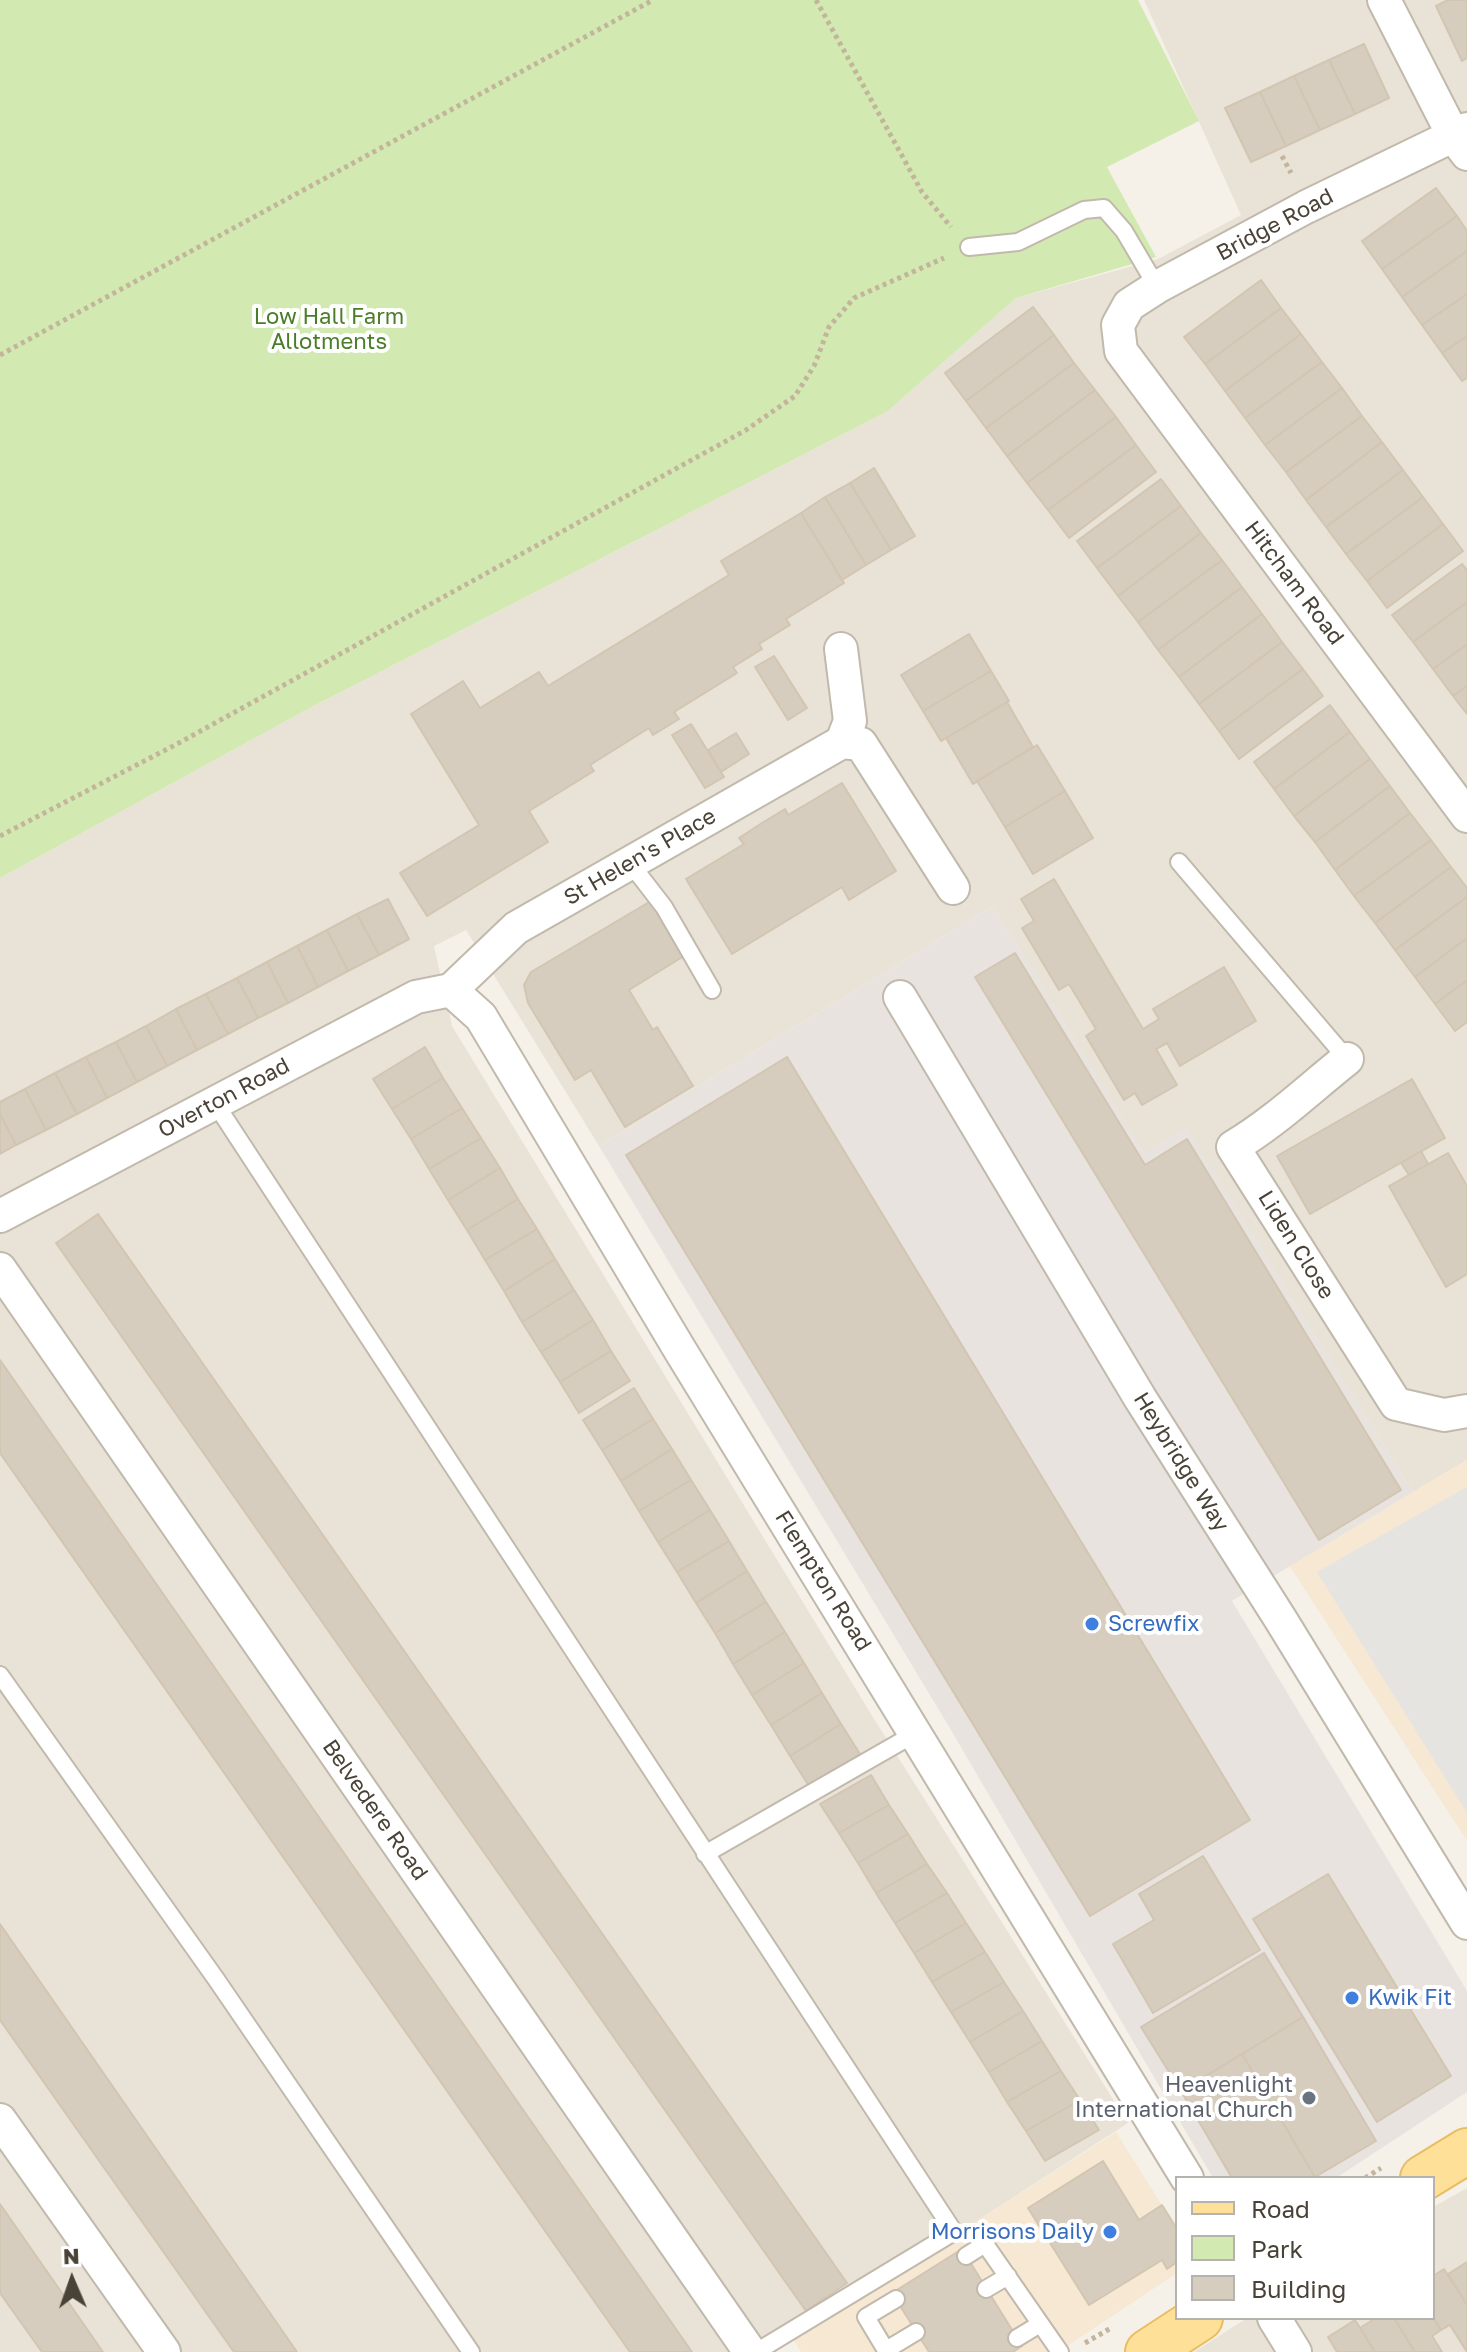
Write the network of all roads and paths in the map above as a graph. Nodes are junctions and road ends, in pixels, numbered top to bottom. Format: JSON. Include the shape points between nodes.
{"nodes":[{"id":1,"x":653,"y":0,"type":"edge"},
{"id":2,"x":816,"y":0,"type":"edge"},
{"id":3,"x":1384,"y":0,"type":"edge"},
{"id":4,"x":1462,"y":139,"type":"edge"},
{"id":5,"x":969,"y":247,"type":"junction"},
{"id":6,"x":1157,"y":287,"type":"junction"},
{"id":7,"x":1121,"y":351,"type":"joint"},
{"id":8,"x":0,"y":355,"type":"edge"},
{"id":9,"x":841,"y":649,"type":"dead end"},
{"id":10,"x":842,"y":742,"type":"junction"},
{"id":11,"x":1467,"y":816,"type":"edge"},
{"id":12,"x":0,"y":836,"type":"edge"},
{"id":13,"x":1179,"y":862,"type":"dead end"},
{"id":14,"x":630,"y":863,"type":"junction"},
{"id":15,"x":953,"y":888,"type":"dead end"},
{"id":16,"x":451,"y":990,"type":"junction"},
{"id":17,"x":712,"y":990,"type":"dead end"},
{"id":18,"x":900,"y":997,"type":"dead end"},
{"id":19,"x":1347,"y":1059,"type":"joint"},
{"id":20,"x":215,"y":1103,"type":"junction"},
{"id":21,"x":0,"y":1216,"type":"edge"},
{"id":22,"x":0,"y":1269,"type":"edge"},
{"id":23,"x":1467,"y":1411,"type":"edge"},
{"id":24,"x":0,"y":1675,"type":"edge"},
{"id":25,"x":916,"y":1733,"type":"junction"},
{"id":26,"x":705,"y":1854,"type":"junction"},
{"id":27,"x":1467,"y":1923,"type":"edge"},
{"id":28,"x":0,"y":2120,"type":"edge"},
{"id":29,"x":1467,"y":2151,"type":"edge"},
{"id":30,"x":1186,"y":2176,"type":"edge"},
{"id":31,"x":1426,"y":2176,"type":"edge"},
{"id":32,"x":966,"y":2256,"type":"dead end"},
{"id":33,"x":1008,"y":2276,"type":"junction"},
{"id":34,"x":986,"y":2289,"type":"dead end"},
{"id":35,"x":896,"y":2299,"type":"dead end"},
{"id":36,"x":1197,"y":2320,"type":"edge"},
{"id":37,"x":1275,"y":2320,"type":"edge"},
{"id":38,"x":1040,"y":2324,"type":"junction"},
{"id":39,"x":916,"y":2332,"type":"dead end"},
{"id":40,"x":1017,"y":2338,"type":"dead end"},
{"id":41,"x":886,"y":2351,"type":"edge"},
{"id":42,"x":164,"y":2352,"type":"edge"},
{"id":43,"x":471,"y":2352,"type":"edge"},
{"id":44,"x":753,"y":2352,"type":"edge"},
{"id":45,"x":1060,"y":2352,"type":"edge"},
{"id":46,"x":1148,"y":2352,"type":"edge"},
{"id":47,"x":1295,"y":2352,"type":"edge"}],
"edges":[{"from":1,"to":8,"type":"path"},
{"from":2,"to":5,"type":"path","via":[[922,192]]},
{"from":3,"to":4,"type":"street"},
{"from":4,"to":6,"type":"street","name":"Bridge Road","via":[[1306,207]]},
{"from":5,"to":6,"type":"lane","via":[[1018,242],[1084,210],[1104,208]]},
{"from":5,"to":12,"type":"path","via":[[854,298],[829,327],[795,396],[746,430],[191,737]]},
{"from":6,"to":7,"type":"street","name":"Bridge Road","via":[[1129,305],[1118,325]]},
{"from":7,"to":11,"type":"street","name":"Hitcham Road"},
{"from":9,"to":10,"type":"street","via":[[850,721]]},
{"from":10,"to":14,"type":"street","name":"St Helen's Place"},
{"from":10,"to":15,"type":"street","via":[[861,744]]},
{"from":13,"to":19,"type":"lane"},
{"from":14,"to":16,"type":"street","name":"St Helen's Place","via":[[516,928]]},
{"from":14,"to":17,"type":"lane","via":[[664,907]]},
{"from":16,"to":20,"type":"street","name":"Overton Road","via":[[416,997]]},
{"from":16,"to":25,"type":"street","name":"Flempton Road","via":[[481,1017]]},
{"from":18,"to":27,"type":"street","name":"Heybridge Way","via":[[1140,1398]]},
{"from":19,"to":23,"type":"street","name":"Liden Close","via":[[1273,1124],[1233,1147],[1396,1404],[1444,1415]]},
{"from":20,"to":21,"type":"street","name":"Overton Road"},
{"from":20,"to":26,"type":"lane"},
{"from":22,"to":44,"type":"street","name":"Belvedere Road"},
{"from":24,"to":43,"type":"lane"},
{"from":25,"to":26,"type":"lane"},
{"from":25,"to":30,"type":"street","name":"Flempton Road"},
{"from":26,"to":44,"type":"lane","via":[[954,2232]]},
{"from":28,"to":42,"type":"street"},
{"from":29,"to":31,"type":"main road"},
{"from":32,"to":33,"type":"lane","via":[[985,2244]]},
{"from":33,"to":34,"type":"lane"},
{"from":33,"to":38,"type":"lane"},
{"from":35,"to":41,"type":"lane","via":[[866,2317]]},
{"from":36,"to":46,"type":"main road"},
{"from":37,"to":47,"type":"street"},
{"from":38,"to":40,"type":"lane"},
{"from":38,"to":45,"type":"lane"},
{"from":39,"to":41,"type":"lane"}]}
